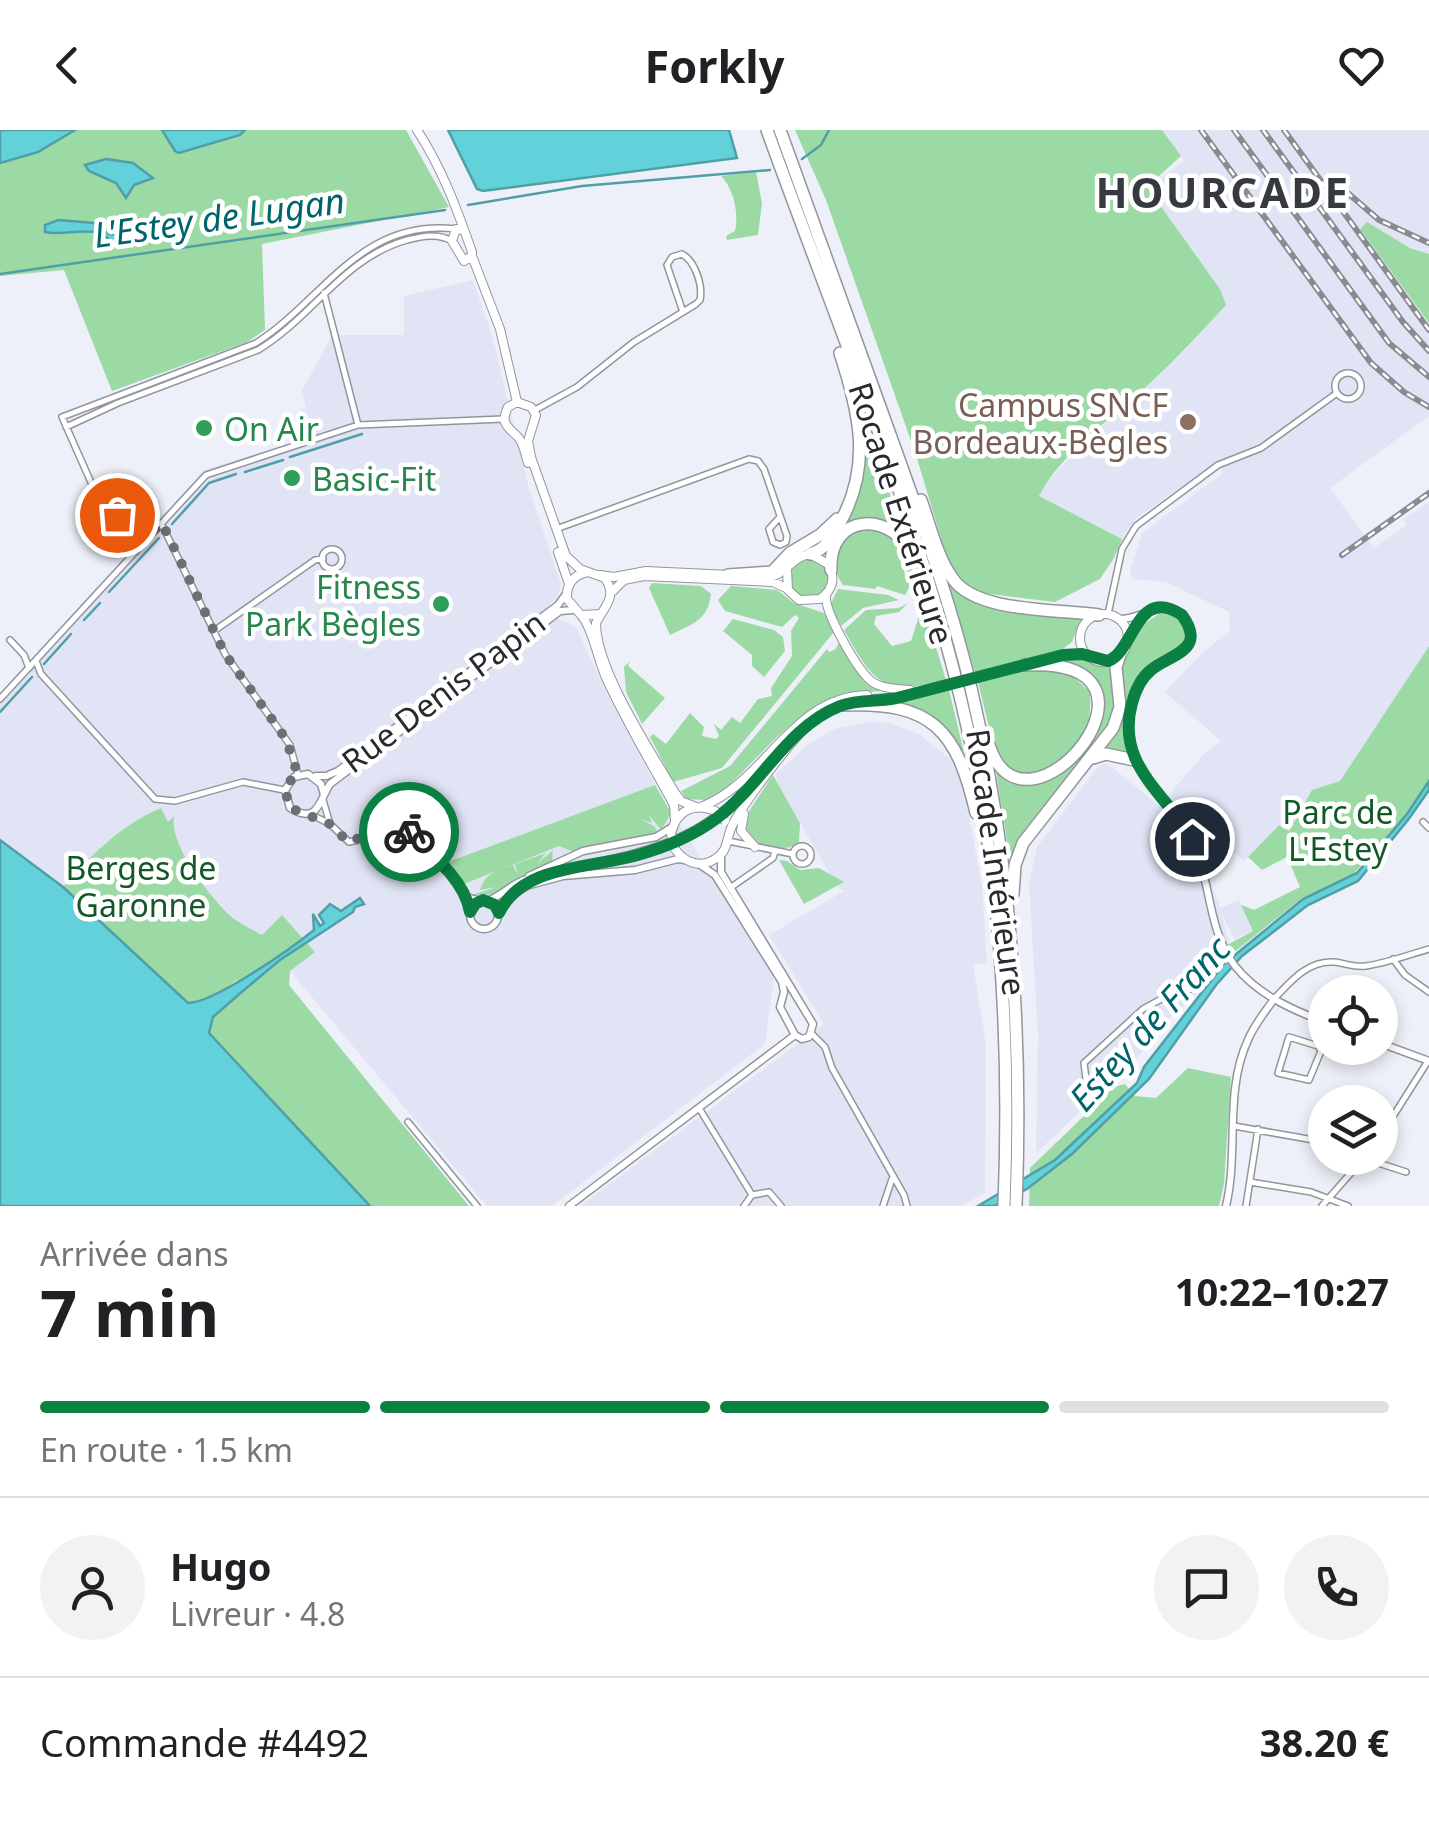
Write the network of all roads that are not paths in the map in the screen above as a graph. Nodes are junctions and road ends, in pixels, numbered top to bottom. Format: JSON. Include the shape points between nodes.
{"nodes":[{"id":1,"x":417,"y":130,"type":"edge"},
{"id":2,"x":767,"y":130,"type":"edge"},
{"id":3,"x":780,"y":130,"type":"edge"},
{"id":4,"x":460,"y":229,"type":"junction"},
{"id":5,"x":807,"y":238,"type":"junction"},
{"id":6,"x":452,"y":241,"type":"junction"},
{"id":7,"x":375,"y":249,"type":"junction"},
{"id":8,"x":468,"y":258,"type":"junction"},
{"id":9,"x":323,"y":293,"type":"junction"},
{"id":10,"x":306,"y":304,"type":"junction"},
{"id":11,"x":683,"y":312,"type":"junction"},
{"id":12,"x":853,"y":332,"type":"junction"},
{"id":13,"x":1337,"y":394,"type":"junction"},
{"id":14,"x":117,"y":400,"type":"junction"},
{"id":15,"x":517,"y":402,"type":"junction"},
{"id":16,"x":534,"y":411,"type":"junction"},
{"id":17,"x":504,"y":419,"type":"junction"},
{"id":18,"x":66,"y":426,"type":"junction"},
{"id":19,"x":358,"y":426,"type":"junction"},
{"id":20,"x":532,"y":429,"type":"junction"},
{"id":21,"x":514,"y":434,"type":"junction"},
{"id":22,"x":854,"y":490,"type":"junction"},
{"id":23,"x":780,"y":517,"type":"junction"},
{"id":24,"x":161,"y":523,"type":"junction"},
{"id":25,"x":555,"y":530,"type":"junction"},
{"id":26,"x":144,"y":541,"type":"junction"},
{"id":27,"x":810,"y":554,"type":"junction"},
{"id":28,"x":323,"y":559,"type":"dead end"},
{"id":29,"x":787,"y":569,"type":"junction"},
{"id":30,"x":832,"y":570,"type":"junction"},
{"id":31,"x":588,"y":572,"type":"junction"},
{"id":32,"x":600,"y":574,"type":"junction"},
{"id":33,"x":728,"y":574,"type":"junction"},
{"id":34,"x":568,"y":588,"type":"junction"},
{"id":35,"x":788,"y":590,"type":"junction"},
{"id":36,"x":943,"y":590,"type":"junction"},
{"id":37,"x":826,"y":595,"type":"junction"},
{"id":38,"x":611,"y":596,"type":"junction"},
{"id":39,"x":577,"y":613,"type":"junction"},
{"id":40,"x":601,"y":613,"type":"junction"},
{"id":41,"x":1103,"y":615,"type":"junction"},
{"id":42,"x":1145,"y":615,"type":"junction"},
{"id":43,"x":1118,"y":619,"type":"junction"},
{"id":44,"x":214,"y":631,"type":"junction"},
{"id":45,"x":1080,"y":636,"type":"junction"},
{"id":46,"x":1128,"y":636,"type":"junction"},
{"id":47,"x":10,"y":640,"type":"dead end"},
{"id":48,"x":1063,"y":655,"type":"junction"},
{"id":49,"x":1120,"y":655,"type":"junction"},
{"id":50,"x":1088,"y":656,"type":"junction"},
{"id":51,"x":36,"y":660,"type":"junction"},
{"id":52,"x":1025,"y":665,"type":"junction"},
{"id":53,"x":29,"y":668,"type":"junction"},
{"id":54,"x":935,"y":688,"type":"junction"},
{"id":55,"x":909,"y":694,"type":"junction"},
{"id":56,"x":0,"y":699,"type":"edge"},
{"id":57,"x":843,"y":705,"type":"junction"},
{"id":58,"x":966,"y":724,"type":"junction"},
{"id":59,"x":803,"y":725,"type":"junction"},
{"id":60,"x":1134,"y":760,"type":"junction"},
{"id":61,"x":1085,"y":764,"type":"junction"},
{"id":62,"x":298,"y":775,"type":"junction"},
{"id":63,"x":313,"y":776,"type":"junction"},
{"id":64,"x":763,"y":782,"type":"junction"},
{"id":65,"x":285,"y":790,"type":"junction"},
{"id":66,"x":324,"y":798,"type":"junction"},
{"id":67,"x":698,"y":807,"type":"junction"},
{"id":68,"x":307,"y":814,"type":"junction"},
{"id":69,"x":1424,"y":822,"type":"dead end"},
{"id":70,"x":330,"y":824,"type":"junction"},
{"id":71,"x":379,"y":824,"type":"junction"},
{"id":72,"x":673,"y":827,"type":"junction"},
{"id":73,"x":1429,"y":828,"type":"edge"},
{"id":74,"x":424,"y":834,"type":"junction"},
{"id":75,"x":729,"y":838,"type":"junction"},
{"id":76,"x":415,"y":840,"type":"junction"},
{"id":77,"x":430,"y":842,"type":"junction"},
{"id":78,"x":756,"y":847,"type":"junction"},
{"id":79,"x":423,"y":849,"type":"junction"},
{"id":80,"x":775,"y":851,"type":"junction"},
{"id":81,"x":722,"y":854,"type":"junction"},
{"id":82,"x":793,"y":854,"type":"dead end"},
{"id":83,"x":685,"y":860,"type":"junction"},
{"id":84,"x":698,"y":864,"type":"junction"},
{"id":85,"x":447,"y":871,"type":"junction"},
{"id":86,"x":524,"y":883,"type":"junction"},
{"id":87,"x":730,"y":888,"type":"junction"},
{"id":88,"x":467,"y":897,"type":"junction"},
{"id":89,"x":485,"y":901,"type":"junction"},
{"id":90,"x":470,"y":912,"type":"junction"},
{"id":91,"x":499,"y":913,"type":"junction"},
{"id":92,"x":1005,"y":929,"type":"junction"},
{"id":93,"x":1429,"y":948,"type":"edge"},
{"id":94,"x":1229,"y":956,"type":"junction"},
{"id":95,"x":1392,"y":960,"type":"junction"},
{"id":96,"x":1429,"y":992,"type":"edge"},
{"id":97,"x":797,"y":998,"type":"junction"},
{"id":98,"x":782,"y":1000,"type":"junction"},
{"id":99,"x":1274,"y":1000,"type":"junction"},
{"id":100,"x":1308,"y":1015,"type":"edge"},
{"id":101,"x":795,"y":1034,"type":"junction"},
{"id":102,"x":812,"y":1034,"type":"junction"},
{"id":103,"x":1318,"y":1046,"type":"joint"},
{"id":104,"x":1398,"y":1049,"type":"edge"},
{"id":105,"x":1429,"y":1060,"type":"edge"},
{"id":106,"x":1087,"y":1087,"type":"dead end"},
{"id":107,"x":699,"y":1108,"type":"junction"},
{"id":108,"x":1398,"y":1109,"type":"edge"},
{"id":109,"x":408,"y":1122,"type":"dead end"},
{"id":110,"x":1236,"y":1126,"type":"junction"},
{"id":111,"x":1258,"y":1129,"type":"junction"},
{"id":112,"x":1308,"y":1139,"type":"edge"},
{"id":113,"x":1398,"y":1169,"type":"edge"},
{"id":114,"x":1406,"y":1172,"type":"dead end"},
{"id":115,"x":1349,"y":1175,"type":"edge"},
{"id":116,"x":893,"y":1176,"type":"junction"},
{"id":117,"x":1011,"y":1180,"type":"junction"},
{"id":118,"x":1250,"y":1182,"type":"junction"},
{"id":119,"x":752,"y":1195,"type":"junction"},
{"id":120,"x":1328,"y":1198,"type":"junction"},
{"id":121,"x":1016,"y":1205,"type":"edge"},
{"id":122,"x":477,"y":1206,"type":"edge"},
{"id":123,"x":568,"y":1206,"type":"edge"},
{"id":124,"x":744,"y":1206,"type":"edge"},
{"id":125,"x":782,"y":1206,"type":"edge"},
{"id":126,"x":883,"y":1206,"type":"edge"},
{"id":127,"x":907,"y":1206,"type":"edge"},
{"id":128,"x":1004,"y":1206,"type":"edge"},
{"id":129,"x":1228,"y":1206,"type":"edge"},
{"id":130,"x":1246,"y":1206,"type":"edge"},
{"id":131,"x":1322,"y":1206,"type":"edge"},
{"id":132,"x":1348,"y":1206,"type":"edge"}],
"edges":[{"from":1,"to":4,"type":"main road","via":[[454,200]]},
{"from":2,"to":5,"type":"highway","name":"Rocade Extérieure"},
{"from":3,"to":12,"type":"highway","name":"Rocade Intérieure"},
{"from":4,"to":6,"type":"main road"},
{"from":4,"to":7,"type":"street","via":[[412,232]]},
{"from":4,"to":8,"type":"main road"},
{"from":5,"to":22,"type":"highway","via":[[859,418],[862,450]]},
{"from":5,"to":58,"type":"highway","name":"Rocade Extérieure","via":[[922,565]]},
{"from":6,"to":7,"type":"street","via":[[434,235]]},
{"from":6,"to":8,"type":"main road","via":[[458,256]]},
{"from":7,"to":9,"type":"street"},
{"from":7,"to":10,"type":"street","via":[[337,270]]},
{"from":8,"to":15,"type":"main road","via":[[500,329]]},
{"from":9,"to":10,"type":"street"},
{"from":9,"to":19,"type":"street"},
{"from":10,"to":14,"type":"street","via":[[256,343]]},
{"from":11,"to":11,"type":"street","via":[[702,294],[692,262],[682,254],[668,268]]},
{"from":11,"to":16,"type":"street"},
{"from":12,"to":36,"type":"highway","name":"Rocade Intérieure"},
{"from":12,"to":41,"type":"highway","via":[[958,586],[987,602]]},
{"from":13,"to":13,"type":"street","via":[[1356,397],[1358,378],[1341,375]]},
{"from":13,"to":41,"type":"street","via":[[1144,518],[1122,549]]},
{"from":14,"to":18,"type":"street"},
{"from":14,"to":18,"type":"street","via":[[62,417]]},
{"from":15,"to":16,"type":"main road"},
{"from":15,"to":17,"type":"main road"},
{"from":16,"to":20,"type":"main road"},
{"from":17,"to":19,"type":"street"},
{"from":17,"to":21,"type":"main road"},
{"from":18,"to":26,"type":"street","via":[[96,496]]},
{"from":19,"to":24,"type":"street","via":[[214,472]]},
{"from":20,"to":21,"type":"main road"},
{"from":20,"to":25,"type":"main road","via":[[528,441]]},
{"from":21,"to":34,"type":"main road"},
{"from":22,"to":27,"type":"highway","via":[[831,540]]},
{"from":22,"to":33,"type":"highway","via":[[828,529],[775,570]]},
{"from":23,"to":23,"type":"street","via":[[769,529],[780,546],[787,540]]},
{"from":23,"to":25,"type":"street","via":[[762,464],[749,459]]},
{"from":24,"to":26,"type":"street"},
{"from":24,"to":44,"type":"street"},
{"from":25,"to":31,"type":"main road","via":[[566,556]]},
{"from":26,"to":51,"type":"street"},
{"from":27,"to":29,"type":"main road"},
{"from":27,"to":30,"type":"main road"},
{"from":28,"to":44,"type":"street"},
{"from":29,"to":33,"type":"main road","via":[[772,578]]},
{"from":29,"to":35,"type":"main road"},
{"from":30,"to":37,"type":"main road"},
{"from":30,"to":58,"type":"highway","via":[[832,549],[847,530],[880,524],[902,537]]},
{"from":31,"to":32,"type":"main road"},
{"from":31,"to":34,"type":"main road"},
{"from":32,"to":33,"type":"main road"},
{"from":32,"to":38,"type":"main road"},
{"from":34,"to":39,"type":"main road"},
{"from":34,"to":63,"type":"street","name":"Rue Denis Papin","via":[[558,606],[338,771]]},
{"from":35,"to":37,"type":"main road","via":[[806,602]]},
{"from":35,"to":38,"type":"main road","via":[[774,582],[644,576],[620,581]]},
{"from":36,"to":52,"type":"highway","via":[[964,642],[993,756],[1012,774],[1036,779],[1059,770],[1082,749],[1098,707],[1080,672]]},
{"from":36,"to":92,"type":"highway","name":"Rocade Intérieure","via":[[999,828]]},
{"from":37,"to":54,"type":"main road","via":[[829,613],[872,682],[903,690]]},
{"from":38,"to":40,"type":"main road"},
{"from":39,"to":40,"type":"main road"},
{"from":39,"to":66,"type":"street","name":"Rue Denis Papin","via":[[560,611],[330,784]]},
{"from":39,"to":72,"type":"main road","via":[[674,805]]},
{"from":40,"to":67,"type":"main road","via":[[596,637],[618,691],[678,797]]},
{"from":41,"to":43,"type":"main road"},
{"from":41,"to":45,"type":"main road","via":[[1086,622]]},
{"from":42,"to":43,"type":"street"},
{"from":42,"to":46,"type":"street"},
{"from":42,"to":60,"type":"street","via":[[1176,611],[1190,636],[1185,650],[1153,668],[1136,690],[1129,720]]},
{"from":43,"to":46,"type":"main road"},
{"from":44,"to":62,"type":"street","via":[[286,739]]},
{"from":45,"to":48,"type":"main road"},
{"from":45,"to":50,"type":"main road"},
{"from":46,"to":49,"type":"main road"},
{"from":47,"to":53,"type":"street"},
{"from":48,"to":50,"type":"main road"},
{"from":48,"to":52,"type":"main road"},
{"from":49,"to":50,"type":"main road","via":[[1108,661]]},
{"from":49,"to":61,"type":"highway","via":[[1117,717]]},
{"from":51,"to":53,"type":"street"},
{"from":51,"to":65,"type":"street","via":[[41,674],[156,799],[175,801],[238,782]]},
{"from":52,"to":54,"type":"main road","bridge":true},
{"from":53,"to":56,"type":"street"},
{"from":54,"to":55,"type":"main road"},
{"from":55,"to":57,"type":"main road"},
{"from":55,"to":59,"type":"main road","via":[[844,698]]},
{"from":57,"to":59,"type":"main road"},
{"from":57,"to":92,"type":"highway","via":[[903,708],[955,748]]},
{"from":58,"to":92,"type":"highway","name":"Rocade Extérieure"},
{"from":59,"to":64,"type":"main road"},
{"from":59,"to":67,"type":"main road","via":[[728,790]]},
{"from":59,"to":86,"type":"street","via":[[734,803],[702,828],[665,846]]},
{"from":60,"to":61,"type":"highway","via":[[1102,754]]},
{"from":60,"to":94,"type":"street","via":[[1192,839]]},
{"from":61,"to":92,"type":"highway","via":[[1023,843]]},
{"from":62,"to":63,"type":"street"},
{"from":62,"to":65,"type":"street"},
{"from":63,"to":66,"type":"street"},
{"from":64,"to":75,"type":"main road"},
{"from":64,"to":78,"type":"main road","via":[[740,824]]},
{"from":65,"to":68,"type":"street","via":[[290,808]]},
{"from":66,"to":68,"type":"street"},
{"from":66,"to":70,"type":"street"},
{"from":67,"to":72,"type":"main road","via":[[683,812]]},
{"from":67,"to":75,"type":"main road","bridge":true,"via":[[715,811]]},
{"from":68,"to":70,"type":"street"},
{"from":69,"to":73,"type":"street"},
{"from":70,"to":71,"type":"street","via":[[348,842]]},
{"from":71,"to":74,"type":"street","via":[[399,816]]},
{"from":71,"to":76,"type":"street","via":[[400,822]]},
{"from":72,"to":83,"type":"main road","bridge":true,"via":[[675,849]]},
{"from":72,"to":86,"type":"street","via":[[656,837],[573,855]]},
{"from":74,"to":76,"type":"street"},
{"from":74,"to":77,"type":"street"},
{"from":75,"to":78,"type":"street"},
{"from":75,"to":81,"type":"main road"},
{"from":76,"to":79,"type":"street"},
{"from":77,"to":79,"type":"street"},
{"from":77,"to":85,"type":"street"},
{"from":78,"to":80,"type":"street"},
{"from":79,"to":85,"type":"street"},
{"from":80,"to":82,"type":"street"},
{"from":80,"to":87,"type":"street"},
{"from":81,"to":84,"type":"main road"},
{"from":81,"to":87,"type":"street","via":[[719,868]]},
{"from":83,"to":84,"type":"main road"},
{"from":83,"to":86,"type":"street"},
{"from":84,"to":98,"type":"street","via":[[714,875],[784,985]]},
{"from":85,"to":88,"type":"street"},
{"from":86,"to":89,"type":"street"},
{"from":86,"to":91,"type":"street"},
{"from":87,"to":97,"type":"street"},
{"from":88,"to":89,"type":"street"},
{"from":88,"to":90,"type":"street"},
{"from":89,"to":90,"type":"street"},
{"from":89,"to":91,"type":"street"},
{"from":90,"to":91,"type":"street","via":[[483,929]]},
{"from":92,"to":117,"type":"highway","name":"Rocade Intérieure","via":[[1018,1044]]},
{"from":93,"to":95,"type":"street"},
{"from":94,"to":99,"type":"street"},
{"from":94,"to":106,"type":"street","via":[[1200,986],[1143,1009],[1086,1060]]},
{"from":95,"to":96,"type":"street"},
{"from":95,"to":99,"type":"street","via":[[1315,965]]},
{"from":97,"to":98,"type":"street"},
{"from":97,"to":102,"type":"street"},
{"from":98,"to":101,"type":"street"},
{"from":99,"to":100,"type":"street"},
{"from":99,"to":110,"type":"street","via":[[1240,1062]]},
{"from":101,"to":102,"type":"street"},
{"from":101,"to":107,"type":"street"},
{"from":102,"to":116,"type":"street"},
{"from":103,"to":103,"type":"street","via":[[1289,1037],[1277,1071],[1309,1080]]},
{"from":104,"to":105,"type":"street"},
{"from":105,"to":108,"type":"street"},
{"from":107,"to":119,"type":"street"},
{"from":107,"to":123,"type":"street"},
{"from":109,"to":122,"type":"street"},
{"from":110,"to":111,"type":"street"},
{"from":110,"to":129,"type":"street"},
{"from":111,"to":112,"type":"street"},
{"from":111,"to":118,"type":"street"},
{"from":113,"to":114,"type":"street"},
{"from":115,"to":120,"type":"street"},
{"from":116,"to":126,"type":"street"},
{"from":116,"to":127,"type":"street"},
{"from":117,"to":121,"type":"highway","name":"Rocade Intérieure"},
{"from":117,"to":128,"type":"highway"},
{"from":118,"to":120,"type":"street"},
{"from":118,"to":130,"type":"street"},
{"from":119,"to":124,"type":"street"},
{"from":119,"to":125,"type":"street","via":[[768,1192]]},
{"from":120,"to":131,"type":"street"},
{"from":120,"to":132,"type":"street"}]}
